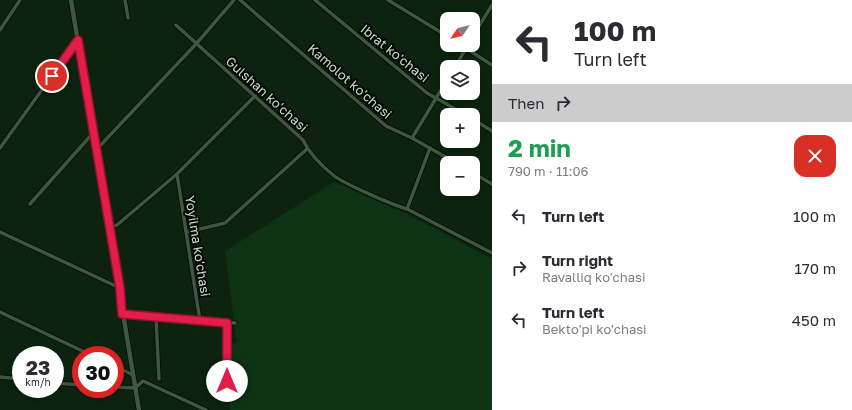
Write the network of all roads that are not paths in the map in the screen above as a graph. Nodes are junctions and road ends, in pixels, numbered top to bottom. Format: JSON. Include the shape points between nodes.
{"nodes":[{"id":1,"x":20,"y":0,"type":"edge"},
{"id":2,"x":71,"y":0,"type":"edge"},
{"id":3,"x":125,"y":0,"type":"edge"},
{"id":4,"x":234,"y":0,"type":"edge"},
{"id":5,"x":240,"y":0,"type":"edge"},
{"id":6,"x":315,"y":0,"type":"edge"},
{"id":7,"x":388,"y":0,"type":"edge"},
{"id":8,"x":492,"y":6,"type":"edge"},
{"id":9,"x":128,"y":18,"type":"dead end"},
{"id":10,"x":176,"y":25,"type":"dead end"},
{"id":11,"x":480,"y":25,"type":"edge"},
{"id":12,"x":0,"y":30,"type":"edge"},
{"id":13,"x":440,"y":32,"type":"edge"},
{"id":14,"x":78,"y":40,"type":"junction"},
{"id":15,"x":196,"y":44,"type":"junction"},
{"id":16,"x":474,"y":52,"type":"edge"},
{"id":17,"x":492,"y":65,"type":"edge"},
{"id":18,"x":440,"y":92,"type":"edge"},
{"id":19,"x":255,"y":96,"type":"junction"},
{"id":20,"x":437,"y":97,"type":"junction"},
{"id":21,"x":455,"y":108,"type":"edge"},
{"id":22,"x":480,"y":123,"type":"edge"},
{"id":23,"x":492,"y":131,"type":"edge"},
{"id":24,"x":93,"y":133,"type":"junction"},
{"id":25,"x":412,"y":138,"type":"junction"},
{"id":26,"x":0,"y":148,"type":"edge"},
{"id":27,"x":430,"y":148,"type":"junction"},
{"id":28,"x":307,"y":149,"type":"junction"},
{"id":29,"x":96,"y":150,"type":"junction"},
{"id":30,"x":444,"y":156,"type":"edge"},
{"id":31,"x":177,"y":174,"type":"junction"},
{"id":32,"x":480,"y":177,"type":"edge"},
{"id":33,"x":492,"y":184,"type":"edge"},
{"id":34,"x":30,"y":204,"type":"dead end"},
{"id":35,"x":407,"y":209,"type":"junction"},
{"id":36,"x":109,"y":227,"type":"junction"},
{"id":37,"x":0,"y":232,"type":"edge"},
{"id":38,"x":187,"y":232,"type":"junction"},
{"id":39,"x":492,"y":253,"type":"edge"},
{"id":40,"x":120,"y":288,"type":"junction"},
{"id":41,"x":0,"y":312,"type":"edge"},
{"id":42,"x":122,"y":314,"type":"junction"},
{"id":43,"x":156,"y":317,"type":"junction"},
{"id":44,"x":200,"y":320,"type":"junction"},
{"id":45,"x":227,"y":323,"type":"junction"},
{"id":46,"x":235,"y":324,"type":"dead end"},
{"id":47,"x":72,"y":346,"type":"edge"},
{"id":48,"x":124,"y":370,"type":"edge"},
{"id":49,"x":133,"y":375,"type":"junction"},
{"id":50,"x":0,"y":377,"type":"edge"},
{"id":51,"x":12,"y":378,"type":"edge"},
{"id":52,"x":159,"y":379,"type":"dead end"},
{"id":53,"x":124,"y":387,"type":"edge"},
{"id":54,"x":135,"y":388,"type":"junction"},
{"id":55,"x":227,"y":396,"type":"dead end"},
{"id":56,"x":138,"y":410,"type":"edge"},
{"id":57,"x":206,"y":410,"type":"edge"}],
"edges":[{"from":1,"to":12,"type":"street"},
{"from":2,"to":14,"type":"street"},
{"from":3,"to":9,"type":"street"},
{"from":4,"to":15,"type":"street"},
{"from":5,"to":25,"type":"street","name":"Kamolot ko'chasi","via":[[386,126]]},
{"from":6,"to":20,"type":"street","name":"Ibrat ko'chasi","via":[[427,92]]},
{"from":7,"to":13,"type":"street"},
{"from":8,"to":11,"type":"street"},
{"from":10,"to":15,"type":"street","name":"Gulshan ko'chasi"},
{"from":14,"to":24,"type":"street"},
{"from":14,"to":26,"type":"street"},
{"from":15,"to":19,"type":"street","name":"Gulshan ko'chasi"},
{"from":15,"to":29,"type":"street"},
{"from":16,"to":17,"type":"street"},
{"from":18,"to":20,"type":"street"},
{"from":19,"to":28,"type":"street","name":"Gulshan ko'chasi","via":[[303,140]]},
{"from":19,"to":31,"type":"street"},
{"from":20,"to":21,"type":"street","name":"Ibrat ko'chasi"},
{"from":20,"to":25,"type":"street"},
{"from":22,"to":23,"type":"street"},
{"from":24,"to":29,"type":"street"},
{"from":24,"to":34,"type":"street"},
{"from":25,"to":27,"type":"street","name":"Kamolot ko'chasi"},
{"from":27,"to":30,"type":"street","name":"Kamolot ko'chasi"},
{"from":27,"to":35,"type":"street"},
{"from":28,"to":35,"type":"street","name":"Gulshan ko'chasi","via":[[334,176]]},
{"from":28,"to":38,"type":"street","via":[[225,223]]},
{"from":29,"to":36,"type":"street"},
{"from":31,"to":36,"type":"street","via":[[117,225]]},
{"from":31,"to":38,"type":"street","name":"Yoyilma ko'chasi"},
{"from":32,"to":33,"type":"street"},
{"from":35,"to":39,"type":"street","name":"Gulshan ko'chasi"},
{"from":36,"to":40,"type":"street"},
{"from":37,"to":40,"type":"street"},
{"from":38,"to":44,"type":"street","name":"Yoyilma ko'chasi"},
{"from":40,"to":42,"type":"street"},
{"from":41,"to":47,"type":"street"},
{"from":42,"to":43,"type":"street"},
{"from":42,"to":49,"type":"street"},
{"from":43,"to":44,"type":"street"},
{"from":43,"to":52,"type":"street"},
{"from":44,"to":45,"type":"street"},
{"from":45,"to":46,"type":"street"},
{"from":45,"to":55,"type":"street"},
{"from":48,"to":49,"type":"street"},
{"from":49,"to":54,"type":"street"},
{"from":50,"to":51,"type":"street"},
{"from":53,"to":54,"type":"street"},
{"from":54,"to":56,"type":"street"},
{"from":54,"to":57,"type":"street","via":[[143,381]]}]}
